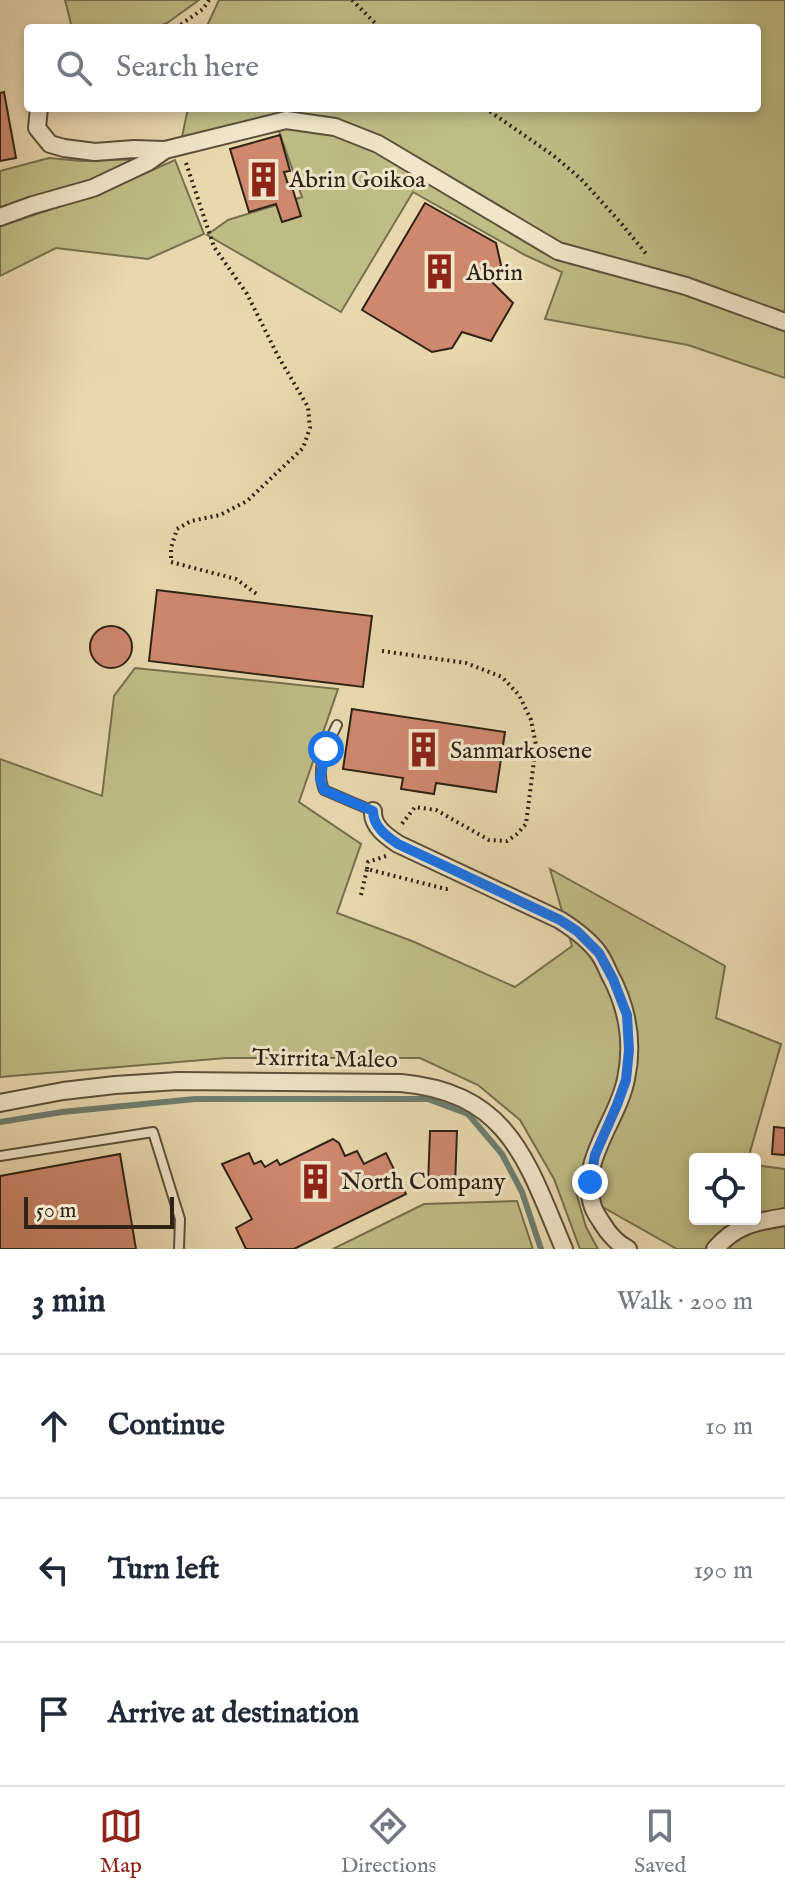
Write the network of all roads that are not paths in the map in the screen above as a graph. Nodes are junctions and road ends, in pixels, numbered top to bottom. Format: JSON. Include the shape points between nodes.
{"nodes":[{"id":1,"x":39,"y":112,"type":"edge"},
{"id":2,"x":173,"y":148,"type":"junction"},
{"id":3,"x":0,"y":217,"type":"edge"},
{"id":4,"x":785,"y":322,"type":"edge"},
{"id":5,"x":337,"y":725,"type":"dead end"},
{"id":6,"x":373,"y":811,"type":"joint"},
{"id":7,"x":0,"y":1103,"type":"edge"},
{"id":8,"x":0,"y":1156,"type":"edge"},
{"id":9,"x":785,"y":1217,"type":"edge"},
{"id":10,"x":179,"y":1249,"type":"edge"},
{"id":11,"x":564,"y":1249,"type":"edge"},
{"id":12,"x":628,"y":1249,"type":"edge"},
{"id":13,"x":715,"y":1249,"type":"edge"}],
"edges":[{"from":1,"to":2,"type":"street","via":[[37,128],[50,144],[95,152]]},
{"from":2,"to":3,"type":"street","via":[[93,188]]},
{"from":2,"to":4,"type":"street","via":[[286,120],[335,127],[378,144],[558,251],[686,286]]},
{"from":5,"to":6,"type":"lane","via":[[320,779],[324,790]]},
{"from":6,"to":12,"type":"street","via":[[387,836],[547,914],[577,931],[599,953],[627,1015],[629,1050],[626,1080],[595,1155],[590,1182],[593,1207],[606,1229]]},
{"from":7,"to":11,"type":"street","name":"Txirrita Maleo","via":[[63,1091],[178,1081],[421,1084],[459,1097],[509,1135]]},
{"from":8,"to":10,"type":"lane","via":[[153,1132],[180,1219]]},
{"from":9,"to":13,"type":"street","via":[[738,1229]]}]}
